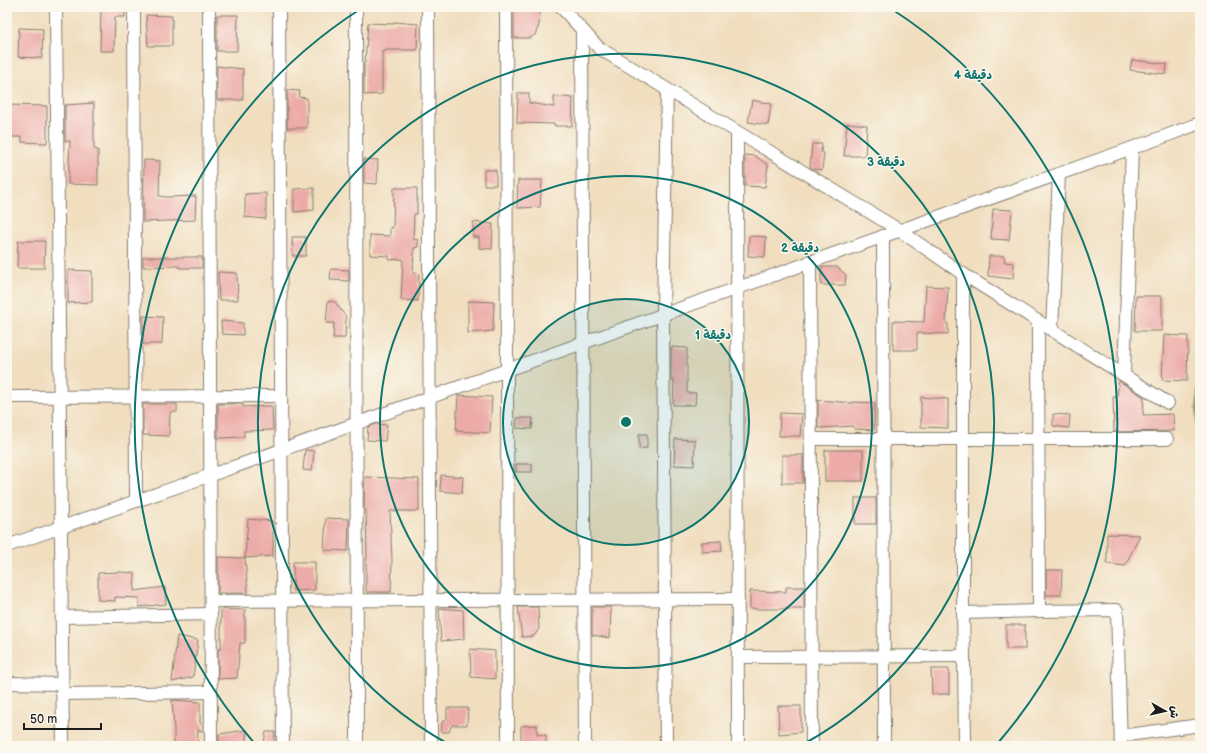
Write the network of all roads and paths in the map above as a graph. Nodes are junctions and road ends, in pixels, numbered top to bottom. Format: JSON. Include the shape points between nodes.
{"nodes":[{"id":1,"x":56,"y":7,"type":"edge"},
{"id":2,"x":134,"y":7,"type":"edge"},
{"id":3,"x":209,"y":7,"type":"edge"},
{"id":4,"x":279,"y":7,"type":"edge"},
{"id":5,"x":356,"y":7,"type":"edge"},
{"id":6,"x":428,"y":7,"type":"edge"},
{"id":7,"x":506,"y":7,"type":"edge"},
{"id":8,"x":561,"y":7,"type":"edge"},
{"id":9,"x":582,"y":30,"type":"junction"},
{"id":10,"x":667,"y":89,"type":"junction"},
{"id":11,"x":1200,"y":122,"type":"edge"},
{"id":12,"x":736,"y":132,"type":"junction"},
{"id":13,"x":1132,"y":148,"type":"junction"},
{"id":14,"x":1059,"y":174,"type":"junction"},
{"id":15,"x":899,"y":230,"type":"junction"},
{"id":16,"x":883,"y":236,"type":"junction"},
{"id":17,"x":810,"y":261,"type":"junction"},
{"id":18,"x":963,"y":274,"type":"junction"},
{"id":19,"x":737,"y":287,"type":"junction"},
{"id":20,"x":663,"y":314,"type":"junction"},
{"id":21,"x":1038,"y":321,"type":"junction"},
{"id":22,"x":1052,"y":330,"type":"junction"},
{"id":23,"x":584,"y":342,"type":"junction"},
{"id":24,"x":507,"y":369,"type":"junction"},
{"id":25,"x":1124,"y":375,"type":"junction"},
{"id":26,"x":210,"y":396,"type":"junction"},
{"id":27,"x":281,"y":396,"type":"junction"},
{"id":28,"x":430,"y":396,"type":"junction"},
{"id":29,"x":7,"y":397,"type":"edge"},
{"id":30,"x":60,"y":397,"type":"junction"},
{"id":31,"x":135,"y":397,"type":"junction"},
{"id":32,"x":1168,"y":403,"type":"dead end"},
{"id":33,"x":357,"y":422,"type":"junction"},
{"id":34,"x":883,"y":439,"type":"junction"},
{"id":35,"x":964,"y":439,"type":"junction"},
{"id":36,"x":1038,"y":439,"type":"junction"},
{"id":37,"x":1167,"y":439,"type":"dead end"},
{"id":38,"x":811,"y":440,"type":"junction"},
{"id":39,"x":282,"y":449,"type":"junction"},
{"id":40,"x":211,"y":475,"type":"junction"},
{"id":41,"x":136,"y":500,"type":"junction"},
{"id":42,"x":61,"y":526,"type":"junction"},
{"id":43,"x":7,"y":546,"type":"edge"},
{"id":44,"x":430,"y":600,"type":"junction"},
{"id":45,"x":507,"y":600,"type":"junction"},
{"id":46,"x":585,"y":600,"type":"junction"},
{"id":47,"x":665,"y":600,"type":"junction"},
{"id":48,"x":738,"y":600,"type":"junction"},
{"id":49,"x":211,"y":601,"type":"junction"},
{"id":50,"x":282,"y":601,"type":"junction"},
{"id":51,"x":357,"y":601,"type":"junction"},
{"id":52,"x":1039,"y":611,"type":"junction"},
{"id":53,"x":963,"y":613,"type":"junction"},
{"id":54,"x":211,"y":614,"type":"junction"},
{"id":55,"x":62,"y":616,"type":"junction"},
{"id":56,"x":811,"y":656,"type":"junction"},
{"id":57,"x":884,"y":656,"type":"junction"},
{"id":58,"x":964,"y":656,"type":"junction"},
{"id":59,"x":738,"y":657,"type":"junction"},
{"id":60,"x":7,"y":683,"type":"edge"},
{"id":61,"x":62,"y":689,"type":"junction"},
{"id":62,"x":211,"y":692,"type":"junction"},
{"id":63,"x":1200,"y":725,"type":"edge"},
{"id":64,"x":1121,"y":741,"type":"edge"},
{"id":65,"x":63,"y":746,"type":"edge"},
{"id":66,"x":211,"y":746,"type":"edge"},
{"id":67,"x":283,"y":746,"type":"edge"},
{"id":68,"x":357,"y":746,"type":"edge"},
{"id":69,"x":431,"y":746,"type":"edge"},
{"id":70,"x":508,"y":746,"type":"edge"},
{"id":71,"x":585,"y":746,"type":"edge"},
{"id":72,"x":666,"y":746,"type":"edge"},
{"id":73,"x":738,"y":746,"type":"edge"},
{"id":74,"x":812,"y":746,"type":"edge"},
{"id":75,"x":884,"y":746,"type":"edge"},
{"id":76,"x":964,"y":746,"type":"edge"}],
"edges":[{"from":1,"to":30,"type":"street"},
{"from":2,"to":31,"type":"street"},
{"from":3,"to":26,"type":"street"},
{"from":4,"to":27,"type":"street"},
{"from":5,"to":33,"type":"street"},
{"from":6,"to":28,"type":"street"},
{"from":7,"to":24,"type":"street"},
{"from":8,"to":9,"type":"street"},
{"from":9,"to":10,"type":"street","via":[[599,48]]},
{"from":9,"to":23,"type":"street"},
{"from":10,"to":12,"type":"street"},
{"from":10,"to":20,"type":"street"},
{"from":11,"to":13,"type":"street"},
{"from":12,"to":15,"type":"street"},
{"from":12,"to":19,"type":"street"},
{"from":13,"to":14,"type":"street"},
{"from":13,"to":25,"type":"street"},
{"from":14,"to":15,"type":"street"},
{"from":14,"to":22,"type":"street"},
{"from":15,"to":16,"type":"street"},
{"from":15,"to":18,"type":"street"},
{"from":16,"to":17,"type":"street"},
{"from":16,"to":34,"type":"street"},
{"from":17,"to":19,"type":"street"},
{"from":17,"to":38,"type":"street"},
{"from":18,"to":21,"type":"street"},
{"from":18,"to":35,"type":"street"},
{"from":19,"to":20,"type":"street"},
{"from":19,"to":48,"type":"street"},
{"from":20,"to":23,"type":"street"},
{"from":20,"to":47,"type":"street"},
{"from":21,"to":22,"type":"street"},
{"from":21,"to":36,"type":"street"},
{"from":22,"to":25,"type":"street"},
{"from":23,"to":24,"type":"street"},
{"from":23,"to":46,"type":"street"},
{"from":24,"to":28,"type":"street"},
{"from":24,"to":45,"type":"street"},
{"from":25,"to":32,"type":"street"},
{"from":26,"to":27,"type":"street"},
{"from":26,"to":31,"type":"street"},
{"from":26,"to":40,"type":"street"},
{"from":27,"to":39,"type":"street"},
{"from":28,"to":33,"type":"street"},
{"from":28,"to":44,"type":"street"},
{"from":29,"to":30,"type":"street"},
{"from":30,"to":31,"type":"street"},
{"from":30,"to":42,"type":"street"},
{"from":31,"to":41,"type":"street"},
{"from":33,"to":39,"type":"street"},
{"from":33,"to":51,"type":"street"},
{"from":34,"to":35,"type":"street"},
{"from":34,"to":38,"type":"street"},
{"from":34,"to":57,"type":"street"},
{"from":35,"to":36,"type":"street"},
{"from":35,"to":53,"type":"street"},
{"from":36,"to":37,"type":"street"},
{"from":36,"to":52,"type":"street"},
{"from":38,"to":56,"type":"street"},
{"from":39,"to":40,"type":"street"},
{"from":39,"to":50,"type":"street"},
{"from":40,"to":41,"type":"street"},
{"from":40,"to":49,"type":"street"},
{"from":41,"to":42,"type":"street"},
{"from":42,"to":43,"type":"street"},
{"from":42,"to":55,"type":"street"},
{"from":44,"to":45,"type":"street"},
{"from":44,"to":51,"type":"street"},
{"from":44,"to":69,"type":"street"},
{"from":45,"to":46,"type":"street"},
{"from":45,"to":70,"type":"street"},
{"from":46,"to":47,"type":"street"},
{"from":46,"to":71,"type":"street"},
{"from":47,"to":48,"type":"street"},
{"from":47,"to":72,"type":"street"},
{"from":48,"to":59,"type":"street"},
{"from":49,"to":50,"type":"street"},
{"from":49,"to":54,"type":"street"},
{"from":50,"to":51,"type":"street"},
{"from":50,"to":67,"type":"street"},
{"from":51,"to":68,"type":"street"},
{"from":52,"to":53,"type":"street"},
{"from":52,"to":64,"type":"street","via":[[1117,610]]},
{"from":53,"to":58,"type":"street"},
{"from":54,"to":55,"type":"street"},
{"from":54,"to":62,"type":"street"},
{"from":55,"to":61,"type":"street"},
{"from":56,"to":57,"type":"street"},
{"from":56,"to":59,"type":"street"},
{"from":56,"to":74,"type":"street"},
{"from":57,"to":58,"type":"street"},
{"from":57,"to":75,"type":"street"},
{"from":58,"to":76,"type":"street"},
{"from":59,"to":73,"type":"street"},
{"from":60,"to":61,"type":"street"},
{"from":61,"to":62,"type":"street"},
{"from":61,"to":65,"type":"street"},
{"from":62,"to":66,"type":"street"},
{"from":63,"to":64,"type":"street"}]}
